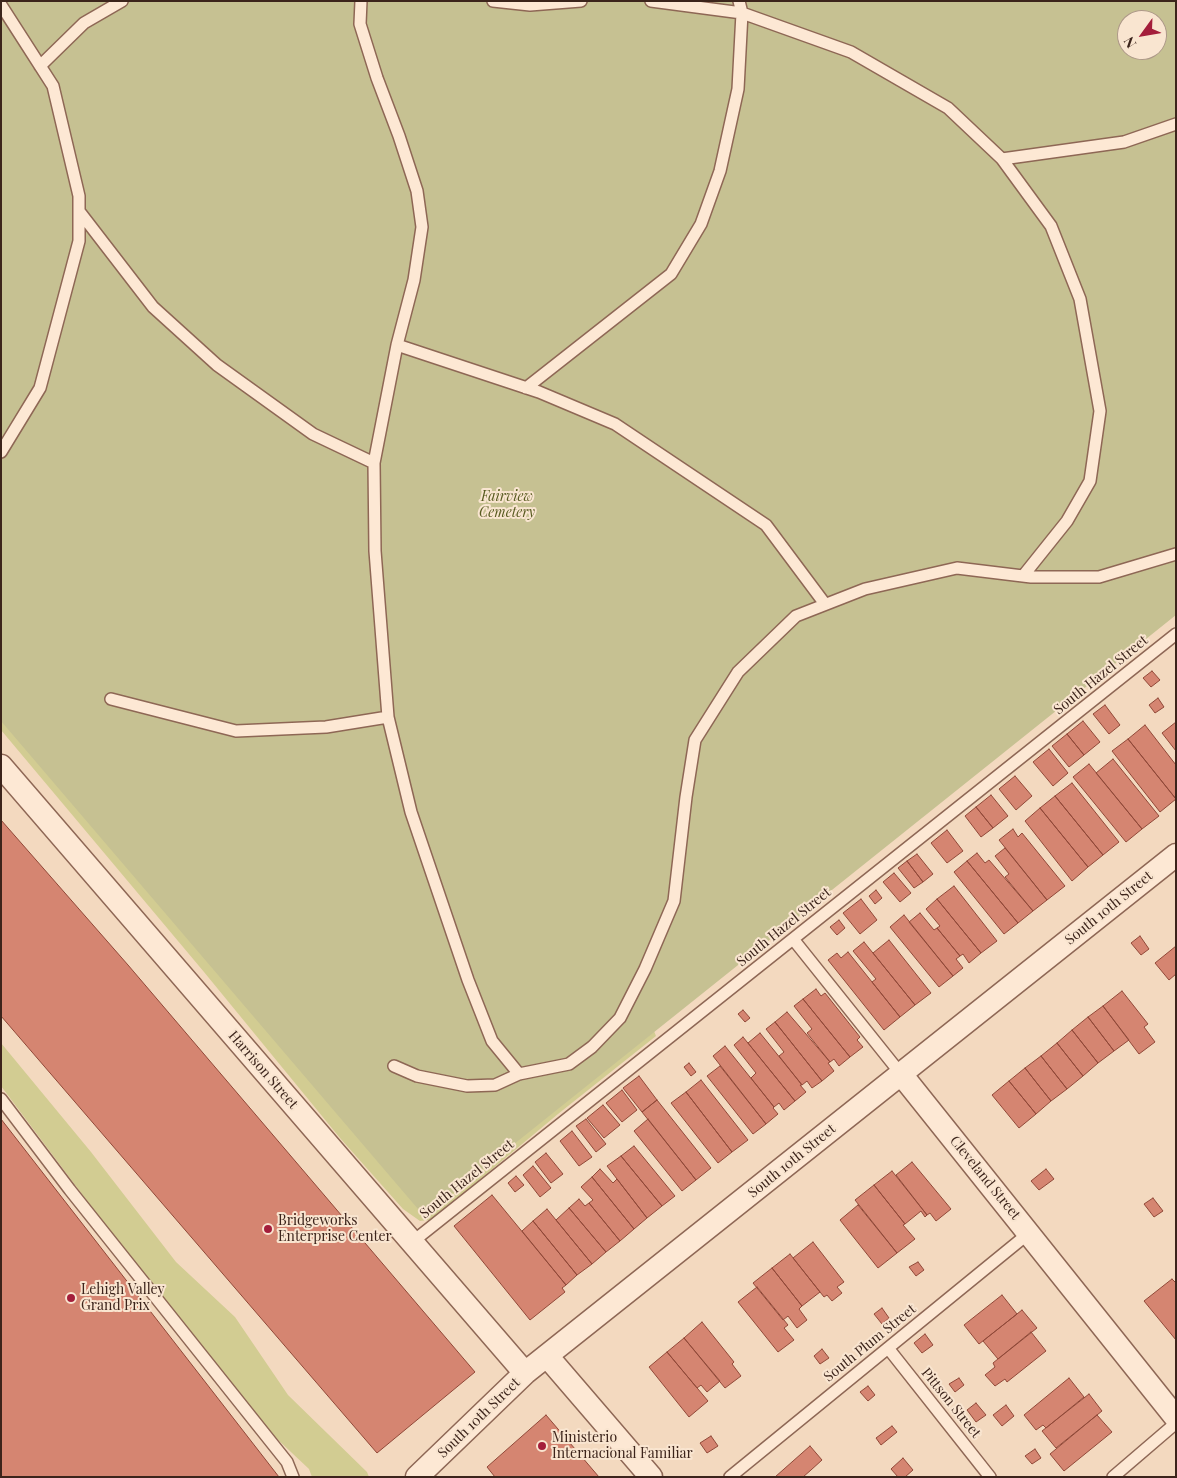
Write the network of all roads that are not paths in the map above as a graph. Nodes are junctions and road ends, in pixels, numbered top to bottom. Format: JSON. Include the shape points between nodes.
{"nodes":[{"id":1,"x":122,"y":1,"type":"edge"},
{"id":2,"x":361,"y":1,"type":"edge"},
{"id":3,"x":493,"y":1,"type":"edge"},
{"id":4,"x":581,"y":1,"type":"edge"},
{"id":5,"x":651,"y":1,"type":"edge"},
{"id":6,"x":1,"y":5,"type":"edge"},
{"id":7,"x":741,"y":7,"type":"edge"},
{"id":8,"x":40,"y":66,"type":"junction"},
{"id":9,"x":1176,"y":124,"type":"edge"},
{"id":10,"x":1002,"y":159,"type":"junction"},
{"id":11,"x":79,"y":211,"type":"junction"},
{"id":12,"x":397,"y":344,"type":"junction"},
{"id":13,"x":526,"y":388,"type":"junction"},
{"id":14,"x":1,"y":452,"type":"edge"},
{"id":15,"x":374,"y":464,"type":"junction"},
{"id":16,"x":1176,"y":554,"type":"edge"},
{"id":17,"x":1022,"y":576,"type":"junction"},
{"id":18,"x":825,"y":604,"type":"junction"},
{"id":19,"x":1176,"y":634,"type":"edge"},
{"id":20,"x":111,"y":699,"type":"dead end"},
{"id":21,"x":388,"y":717,"type":"junction"},
{"id":22,"x":1,"y":766,"type":"edge"},
{"id":23,"x":1176,"y":855,"type":"edge"},
{"id":24,"x":794,"y":939,"type":"junction"},
{"id":25,"x":394,"y":1066,"type":"dead end"},
{"id":26,"x":519,"y":1074,"type":"junction"},
{"id":27,"x":901,"y":1074,"type":"junction"},
{"id":28,"x":1,"y":1100,"type":"edge"},
{"id":29,"x":1029,"y":1234,"type":"junction"},
{"id":30,"x":411,"y":1243,"type":"junction"},
{"id":31,"x":888,"y":1348,"type":"junction"},
{"id":32,"x":547,"y":1356,"type":"junction"},
{"id":33,"x":525,"y":1374,"type":"junction"},
{"id":34,"x":1176,"y":1418,"type":"edge"},
{"id":35,"x":1176,"y":1423,"type":"edge"},
{"id":36,"x":422,"y":1475,"type":"edge"},
{"id":37,"x":293,"y":1477,"type":"edge"},
{"id":38,"x":651,"y":1477,"type":"edge"},
{"id":39,"x":730,"y":1477,"type":"edge"},
{"id":40,"x":990,"y":1477,"type":"edge"},
{"id":41,"x":1113,"y":1477,"type":"edge"}],
"edges":[{"from":1,"to":8,"type":"lane","via":[[84,23]]},
{"from":2,"to":12,"type":"lane","via":[[360,24],[417,192],[422,228],[414,280]]},
{"from":3,"to":4,"type":"lane","via":[[530,5]]},
{"from":5,"to":7,"type":"lane"},
{"from":6,"to":8,"type":"lane"},
{"from":7,"to":10,"type":"lane","via":[[851,52],[948,108]]},
{"from":7,"to":13,"type":"lane","via":[[738,89],[720,171],[701,224],[671,274]]},
{"from":8,"to":11,"type":"lane","via":[[53,86],[79,196]]},
{"from":9,"to":10,"type":"lane","via":[[1124,142]]},
{"from":10,"to":17,"type":"lane","via":[[1051,226],[1080,299],[1100,411],[1090,481],[1067,521]]},
{"from":11,"to":14,"type":"lane","via":[[79,241],[40,388]]},
{"from":11,"to":15,"type":"lane","via":[[153,307],[217,365],[313,434]]},
{"from":12,"to":13,"type":"lane"},
{"from":12,"to":15,"type":"lane"},
{"from":13,"to":18,"type":"lane","via":[[615,424],[766,525]]},
{"from":15,"to":21,"type":"lane","via":[[375,551]]},
{"from":16,"to":17,"type":"lane","via":[[1100,577]]},
{"from":17,"to":18,"type":"lane","via":[[957,568],[865,589]]},
{"from":18,"to":26,"type":"lane","via":[[796,616],[738,672],[695,740],[674,901],[620,1018],[592,1047],[569,1064]]},
{"from":19,"to":24,"type":"lane","name":"South Hazel Street"},
{"from":20,"to":21,"type":"lane","via":[[236,731],[326,726]]},
{"from":21,"to":26,"type":"lane","via":[[411,812],[468,980],[492,1041]]},
{"from":22,"to":30,"type":"street","name":"Harrison Street"},
{"from":23,"to":27,"type":"street","name":"South 10th Street"},
{"from":24,"to":27,"type":"lane","name":"Cleveland Street"},
{"from":24,"to":30,"type":"lane","name":"South Hazel Street"},
{"from":25,"to":26,"type":"lane","via":[[418,1076],[466,1086],[495,1085]]},
{"from":27,"to":29,"type":"street","name":"Cleveland Street"},
{"from":27,"to":32,"type":"street","name":"South 10th Street"},
{"from":28,"to":37,"type":"lane","via":[[287,1462]]},
{"from":29,"to":31,"type":"lane","name":"South Plum Street"},
{"from":29,"to":34,"type":"street","name":"Cleveland Street"},
{"from":30,"to":33,"type":"street","name":"Harrison Street"},
{"from":31,"to":39,"type":"lane","name":"South Plum Street"},
{"from":31,"to":40,"type":"lane","name":"Pittson Street"},
{"from":32,"to":33,"type":"street","name":"South 10th Street"},
{"from":32,"to":38,"type":"street"},
{"from":33,"to":36,"type":"street","name":"South 10th Street"},
{"from":35,"to":41,"type":"lane"}]}
